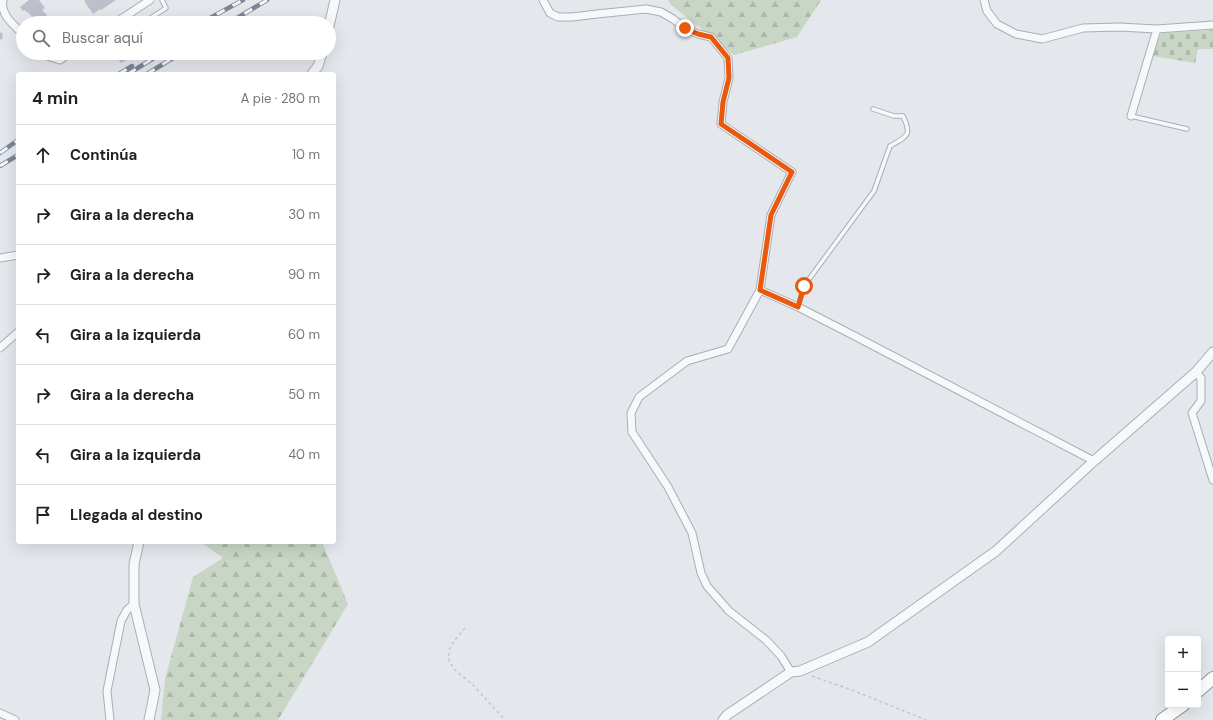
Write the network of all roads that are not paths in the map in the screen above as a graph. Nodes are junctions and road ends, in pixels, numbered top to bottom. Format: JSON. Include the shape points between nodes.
{"nodes":[{"id":1,"x":3,"y":0,"type":"edge"},
{"id":2,"x":150,"y":0,"type":"edge"},
{"id":3,"x":162,"y":0,"type":"edge"},
{"id":4,"x":335,"y":0,"type":"edge"},
{"id":5,"x":543,"y":0,"type":"edge"},
{"id":6,"x":984,"y":0,"type":"edge"},
{"id":7,"x":130,"y":16,"type":"edge"},
{"id":8,"x":154,"y":16,"type":"edge"},
{"id":9,"x":331,"y":16,"type":"edge"},
{"id":10,"x":1213,"y":25,"type":"edge"},
{"id":11,"x":16,"y":27,"type":"edge"},
{"id":12,"x":1157,"y":28,"type":"junction"},
{"id":13,"x":320,"y":60,"type":"edge"},
{"id":14,"x":314,"y":72,"type":"edge"},
{"id":15,"x":873,"y":109,"type":"dead end"},
{"id":16,"x":1131,"y":116,"type":"joint"},
{"id":17,"x":1187,"y":129,"type":"dead end"},
{"id":18,"x":16,"y":255,"type":"edge"},
{"id":19,"x":0,"y":258,"type":"edge"},
{"id":20,"x":760,"y":290,"type":"junction"},
{"id":21,"x":798,"y":307,"type":"junction"},
{"id":22,"x":16,"y":334,"type":"edge"},
{"id":23,"x":0,"y":348,"type":"edge"},
{"id":24,"x":1213,"y":352,"type":"edge"},
{"id":25,"x":1196,"y":372,"type":"junction"},
{"id":26,"x":1094,"y":461,"type":"junction"},
{"id":27,"x":1213,"y":480,"type":"edge"},
{"id":28,"x":139,"y":544,"type":"edge"},
{"id":29,"x":134,"y":604,"type":"junction"},
{"id":30,"x":795,"y":672,"type":"junction"},
{"id":31,"x":1213,"y":678,"type":"edge"},
{"id":32,"x":1201,"y":688,"type":"edge"},
{"id":33,"x":1179,"y":708,"type":"edge"},
{"id":34,"x":0,"y":713,"type":"edge"},
{"id":35,"x":15,"y":720,"type":"edge"},
{"id":36,"x":110,"y":720,"type":"edge"},
{"id":37,"x":149,"y":720,"type":"edge"},
{"id":38,"x":723,"y":720,"type":"edge"},
{"id":39,"x":1162,"y":720,"type":"edge"}],
"edges":[{"from":1,"to":11,"type":"street","via":[[1,5],[5,17]]},
{"from":2,"to":7,"type":"street"},
{"from":3,"to":8,"type":"lane","via":[[166,8]]},
{"from":4,"to":9,"type":"street"},
{"from":5,"to":20,"type":"street","via":[[550,12],[558,17],[646,9],[661,12],[685,28],[711,37],[728,58],[729,78],[721,124],[792,172],[771,215]]},
{"from":6,"to":12,"type":"street","via":[[987,11],[997,24],[1016,34],[1042,39],[1083,28]]},
{"from":10,"to":12,"type":"street"},
{"from":12,"to":16,"type":"street"},
{"from":13,"to":14,"type":"street"},
{"from":15,"to":21,"type":"lane","via":[[894,116],[903,116],[908,127],[907,135],[890,146],[874,190],[804,286]]},
{"from":16,"to":17,"type":"lane"},
{"from":18,"to":19,"type":"street"},
{"from":20,"to":21,"type":"street"},
{"from":20,"to":30,"type":"street","via":[[728,349],[687,361],[639,397],[631,413],[632,432],[668,487],[692,533],[701,573],[707,586],[729,611],[766,640]]},
{"from":21,"to":26,"type":"street"},
{"from":22,"to":23,"type":"street"},
{"from":24,"to":25,"type":"street"},
{"from":25,"to":26,"type":"street"},
{"from":25,"to":27,"type":"street","via":[[1201,378],[1201,401],[1192,413]]},
{"from":26,"to":30,"type":"street","via":[[996,551],[868,642]]},
{"from":28,"to":29,"type":"street","via":[[134,564]]},
{"from":29,"to":36,"type":"street","via":[[121,621],[108,691]]},
{"from":29,"to":37,"type":"street","via":[[155,690]]},
{"from":30,"to":38,"type":"street"},
{"from":31,"to":32,"type":"highway"},
{"from":33,"to":39,"type":"highway"},
{"from":34,"to":35,"type":"street"}]}
